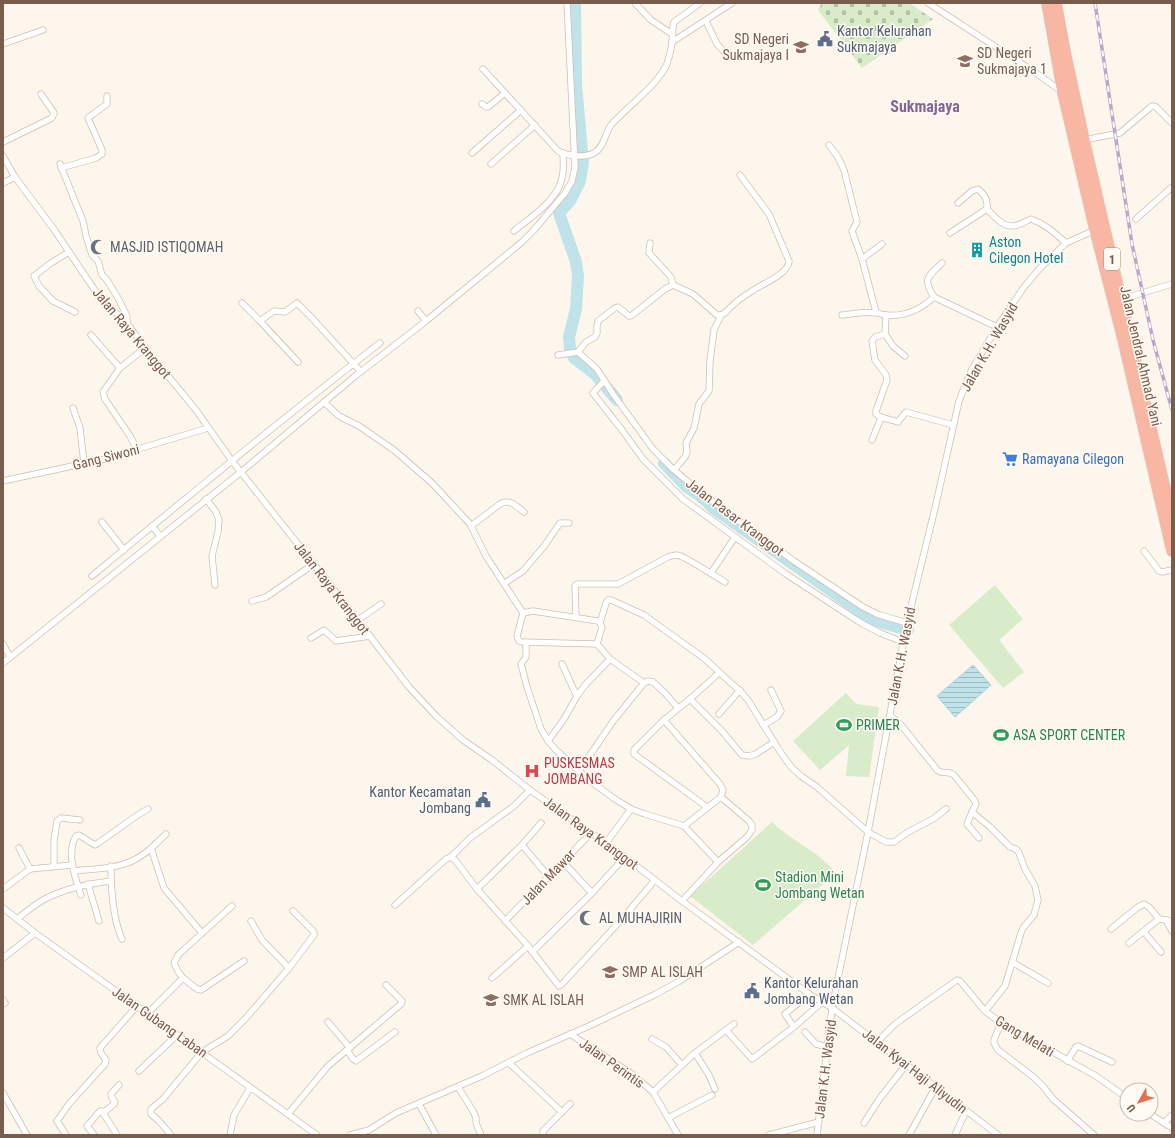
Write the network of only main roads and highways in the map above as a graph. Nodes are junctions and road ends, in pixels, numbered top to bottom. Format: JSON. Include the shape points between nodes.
{"nodes":[{"id":1,"x":1047,"y":3,"type":"edge"},
{"id":2,"x":1056,"y":3,"type":"edge"},
{"id":3,"x":1172,"y":514,"type":"edge"},
{"id":4,"x":1172,"y":551,"type":"edge"}],
"edges":[{"from":1,"to":4,"type":"highway","name":"Jalan Jendral Ahmad Yani","number":"1","via":[[1063,93]]},
{"from":2,"to":3,"type":"highway","name":"Jalan Jendral Ahmad Yani","number":"1","via":[[1084,140]]}]}
